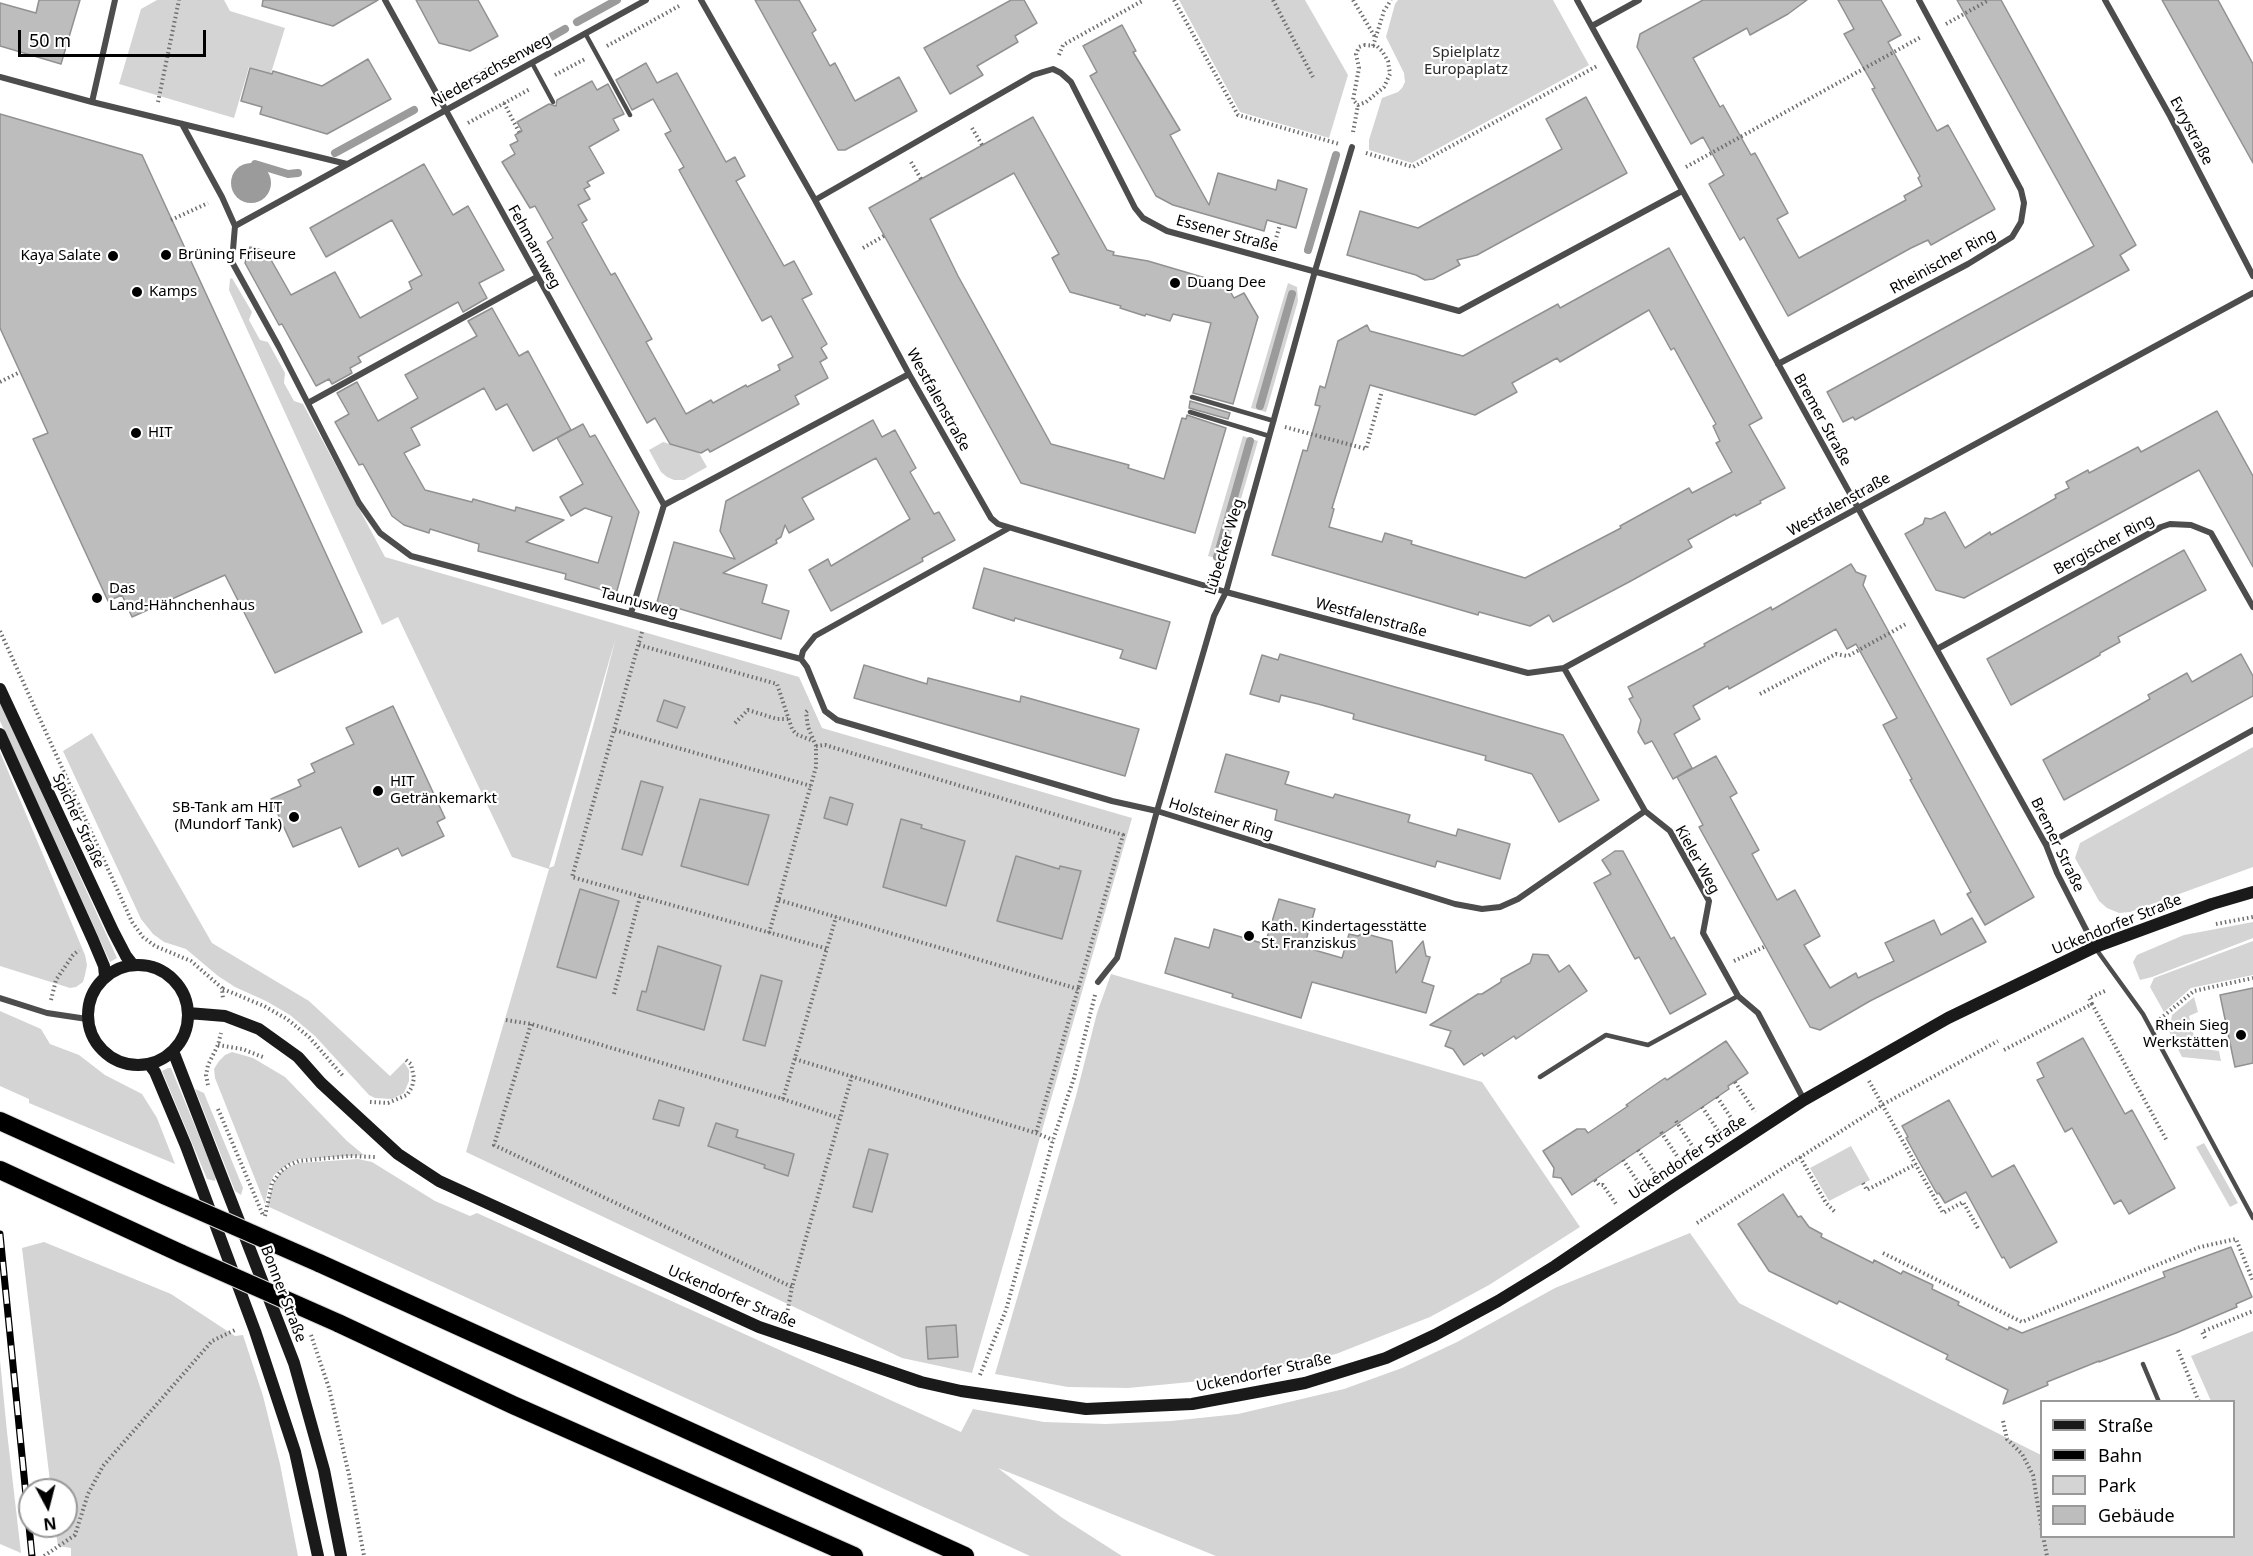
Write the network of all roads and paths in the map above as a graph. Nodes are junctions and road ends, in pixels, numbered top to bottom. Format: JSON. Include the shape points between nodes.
{"nodes":[{"id":1,"x":115,"y":0,"type":"edge"},
{"id":2,"x":179,"y":0,"type":"edge"},
{"id":3,"x":386,"y":0,"type":"edge"},
{"id":4,"x":646,"y":0,"type":"edge"},
{"id":5,"x":701,"y":0,"type":"edge"},
{"id":6,"x":1144,"y":0,"type":"edge"},
{"id":7,"x":1174,"y":0,"type":"edge"},
{"id":8,"x":1273,"y":0,"type":"edge"},
{"id":9,"x":1353,"y":0,"type":"edge"},
{"id":10,"x":1391,"y":0,"type":"edge"},
{"id":11,"x":1577,"y":0,"type":"edge"},
{"id":12,"x":1639,"y":0,"type":"edge"},
{"id":13,"x":1919,"y":0,"type":"edge"},
{"id":14,"x":1989,"y":0,"type":"edge"},
{"id":15,"x":2105,"y":0,"type":"edge"},
{"id":16,"x":679,"y":6,"type":"dead end"},
{"id":17,"x":1592,"y":26,"type":"junction"},
{"id":18,"x":1936,"y":30,"type":"junction"},
{"id":19,"x":585,"y":33,"type":"junction"},
{"id":20,"x":1375,"y":37,"type":"junction"},
{"id":21,"x":1373,"y":46,"type":"junction"},
{"id":22,"x":596,"y":52,"type":"junction"},
{"id":23,"x":1609,"y":59,"type":"junction"},
{"id":24,"x":532,"y":63,"type":"junction"},
{"id":25,"x":1053,"y":69,"type":"junction"},
{"id":26,"x":0,"y":77,"type":"edge"},
{"id":27,"x":1313,"y":77,"type":"dead end"},
{"id":28,"x":542,"y":82,"type":"junction"},
{"id":29,"x":92,"y":102,"type":"junction"},
{"id":30,"x":553,"y":102,"type":"dead end"},
{"id":31,"x":504,"y":103,"type":"junction"},
{"id":32,"x":1358,"y":105,"type":"junction"},
{"id":33,"x":446,"y":110,"type":"junction"},
{"id":34,"x":630,"y":115,"type":"dead end"},
{"id":35,"x":155,"y":118,"type":"junction"},
{"id":36,"x":182,"y":124,"type":"junction"},
{"id":37,"x":457,"y":129,"type":"junction"},
{"id":38,"x":519,"y":132,"type":"dead end"},
{"id":39,"x":1352,"y":147,"type":"junction"},
{"id":40,"x":348,"y":164,"type":"junction"},
{"id":41,"x":1672,"y":174,"type":"junction"},
{"id":42,"x":1682,"y":191,"type":"junction"},
{"id":43,"x":222,"y":197,"type":"junction"},
{"id":44,"x":815,"y":200,"type":"junction"},
{"id":45,"x":171,"y":220,"type":"dead end"},
{"id":46,"x":1280,"y":224,"type":"dead end"},
{"id":47,"x":235,"y":226,"type":"junction"},
{"id":48,"x":885,"y":236,"type":"dead end"},
{"id":49,"x":863,"y":248,"type":"dead end"},
{"id":50,"x":1270,"y":259,"type":"junction"},
{"id":51,"x":1315,"y":272,"type":"junction"},
{"id":52,"x":2253,"y":276,"type":"edge"},
{"id":53,"x":537,"y":277,"type":"junction"},
{"id":54,"x":2253,"y":293,"type":"edge"},
{"id":55,"x":1778,"y":364,"type":"junction"},
{"id":56,"x":20,"y":372,"type":"dead end"},
{"id":57,"x":909,"y":374,"type":"junction"},
{"id":58,"x":0,"y":382,"type":"edge"},
{"id":59,"x":1382,"y":391,"type":"dead end"},
{"id":60,"x":1192,"y":397,"type":"dead end"},
{"id":61,"x":308,"y":403,"type":"junction"},
{"id":62,"x":1190,"y":412,"type":"dead end"},
{"id":63,"x":1273,"y":422,"type":"junction"},
{"id":64,"x":1269,"y":436,"type":"junction"},
{"id":65,"x":664,"y":505,"type":"junction"},
{"id":66,"x":1857,"y":508,"type":"junction"},
{"id":67,"x":1008,"y":528,"type":"junction"},
{"id":68,"x":1226,"y":592,"type":"junction"},
{"id":69,"x":2253,"y":607,"type":"edge"},
{"id":70,"x":632,"y":613,"type":"junction"},
{"id":71,"x":646,"y":617,"type":"junction"},
{"id":72,"x":1906,"y":624,"type":"dead end"},
{"id":73,"x":639,"y":645,"type":"junction"},
{"id":74,"x":1937,"y":649,"type":"junction"},
{"id":75,"x":801,"y":659,"type":"junction"},
{"id":76,"x":1564,"y":668,"type":"junction"},
{"id":77,"x":0,"y":689,"type":"edge"},
{"id":78,"x":1760,"y":694,"type":"dead end"},
{"id":79,"x":819,"y":697,"type":"junction"},
{"id":80,"x":788,"y":719,"type":"junction"},
{"id":81,"x":735,"y":723,"type":"dead end"},
{"id":82,"x":615,"y":730,"type":"junction"},
{"id":83,"x":2253,"y":730,"type":"edge"},
{"id":84,"x":0,"y":734,"type":"edge"},
{"id":85,"x":815,"y":744,"type":"junction"},
{"id":86,"x":811,"y":786,"type":"junction"},
{"id":87,"x":1156,"y":811,"type":"junction"},
{"id":88,"x":1645,"y":811,"type":"junction"},
{"id":89,"x":2046,"y":844,"type":"junction"},
{"id":90,"x":2253,"y":892,"type":"edge"},
{"id":91,"x":640,"y":897,"type":"junction"},
{"id":92,"x":779,"y":900,"type":"junction"},
{"id":93,"x":836,"y":917,"type":"junction"},
{"id":94,"x":769,"y":933,"type":"junction"},
{"id":95,"x":1766,"y":946,"type":"dead end"},
{"id":96,"x":2095,"y":947,"type":"junction"},
{"id":97,"x":828,"y":949,"type":"junction"},
{"id":98,"x":133,"y":965,"type":"junction"},
{"id":99,"x":1722,"y":967,"type":"junction"},
{"id":100,"x":105,"y":976,"type":"junction"},
{"id":101,"x":2253,"y":978,"type":"edge"},
{"id":102,"x":1098,"y":982,"type":"joint"},
{"id":103,"x":2121,"y":983,"type":"junction"},
{"id":104,"x":222,"y":988,"type":"dead end"},
{"id":105,"x":1078,"y":989,"type":"junction"},
{"id":106,"x":614,"y":994,"type":"dead end"},
{"id":107,"x":1738,"y":996,"type":"junction"},
{"id":108,"x":0,"y":998,"type":"edge"},
{"id":109,"x":2092,"y":1004,"type":"junction"},
{"id":110,"x":188,"y":1012,"type":"junction"},
{"id":111,"x":87,"y":1019,"type":"junction"},
{"id":112,"x":506,"y":1020,"type":"dead end"},
{"id":113,"x":531,"y":1024,"type":"junction"},
{"id":114,"x":2149,"y":1025,"type":"junction"},
{"id":115,"x":1998,"y":1041,"type":"dead end"},
{"id":116,"x":2004,"y":1050,"type":"dead end"},
{"id":117,"x":173,"y":1052,"type":"junction"},
{"id":118,"x":795,"y":1059,"type":"junction"},
{"id":119,"x":406,"y":1060,"type":"dead end"},
{"id":120,"x":149,"y":1065,"type":"junction"},
{"id":121,"x":1861,"y":1067,"type":"junction"},
{"id":122,"x":852,"y":1076,"type":"junction"},
{"id":123,"x":1540,"y":1077,"type":"dead end"},
{"id":124,"x":347,"y":1080,"type":"dead end"},
{"id":125,"x":1735,"y":1082,"type":"dead end"},
{"id":126,"x":1717,"y":1097,"type":"dead end"},
{"id":127,"x":783,"y":1099,"type":"junction"},
{"id":128,"x":367,"y":1100,"type":"dead end"},
{"id":129,"x":1804,"y":1100,"type":"junction"},
{"id":130,"x":1882,"y":1105,"type":"junction"},
{"id":131,"x":1702,"y":1107,"type":"dead end"},
{"id":132,"x":1758,"y":1116,"type":"dead end"},
{"id":133,"x":839,"y":1118,"type":"junction"},
{"id":134,"x":1676,"y":1121,"type":"dead end"},
{"id":135,"x":3,"y":1122,"type":"edge"},
{"id":136,"x":1738,"y":1128,"type":"dead end"},
{"id":137,"x":1661,"y":1132,"type":"dead end"},
{"id":138,"x":1036,"y":1133,"type":"junction"},
{"id":139,"x":1723,"y":1138,"type":"dead end"},
{"id":140,"x":1053,"y":1140,"type":"junction"},
{"id":141,"x":2167,"y":1141,"type":"dead end"},
{"id":142,"x":1638,"y":1149,"type":"dead end"},
{"id":143,"x":1698,"y":1155,"type":"dead end"},
{"id":144,"x":1800,"y":1156,"type":"junction"},
{"id":145,"x":376,"y":1157,"type":"dead end"},
{"id":146,"x":1623,"y":1160,"type":"dead end"},
{"id":147,"x":1916,"y":1164,"type":"junction"},
{"id":148,"x":1683,"y":1165,"type":"dead end"},
{"id":149,"x":6,"y":1172,"type":"edge"},
{"id":150,"x":1595,"y":1180,"type":"dead end"},
{"id":151,"x":1659,"y":1180,"type":"dead end"},
{"id":152,"x":1863,"y":1183,"type":"dead end"},
{"id":153,"x":1644,"y":1191,"type":"dead end"},
{"id":154,"x":1618,"y":1208,"type":"dead end"},
{"id":155,"x":1835,"y":1212,"type":"dead end"},
{"id":156,"x":264,"y":1218,"type":"dead end"},
{"id":157,"x":2253,"y":1218,"type":"edge"},
{"id":158,"x":1697,"y":1223,"type":"dead end"},
{"id":159,"x":1979,"y":1230,"type":"dead end"},
{"id":160,"x":1883,"y":1253,"type":"dead end"},
{"id":161,"x":2253,"y":1281,"type":"edge"},
{"id":162,"x":2253,"y":1311,"type":"edge"},
{"id":163,"x":255,"y":1331,"type":"junction"},
{"id":164,"x":2205,"y":1338,"type":"dead end"},
{"id":165,"x":2178,"y":1350,"type":"dead end"},
{"id":166,"x":2144,"y":1364,"type":"dead end"},
{"id":167,"x":973,"y":1393,"type":"junction"},
{"id":168,"x":2159,"y":1400,"type":"edge"},
{"id":169,"x":2199,"y":1400,"type":"edge"},
{"id":170,"x":2003,"y":1422,"type":"dead end"},
{"id":171,"x":2040,"y":1519,"type":"edge"},
{"id":172,"x":2043,"y":1538,"type":"edge"},
{"id":173,"x":44,"y":1556,"type":"edge"},
{"id":174,"x":318,"y":1556,"type":"edge"},
{"id":175,"x":341,"y":1556,"type":"edge"},
{"id":176,"x":854,"y":1556,"type":"edge"},
{"id":177,"x":966,"y":1556,"type":"edge"},
{"id":178,"x":2047,"y":1556,"type":"edge"}],
"edges":[{"from":1,"to":29,"type":"street"},
{"from":2,"to":35,"type":"path"},
{"from":3,"to":33,"type":"street","name":"Fehmarnweg"},
{"from":4,"to":19,"type":"street","name":"Niedersachsenweg"},
{"from":5,"to":44,"type":"street","name":"Westfalenstraße"},
{"from":6,"to":25,"type":"path","via":[[1063,45]]},
{"from":7,"to":39,"type":"path","via":[[1238,115]]},
{"from":8,"to":27,"type":"path"},
{"from":9,"to":20,"type":"path"},
{"from":10,"to":20,"type":"path"},
{"from":11,"to":17,"type":"street","name":"Bremer Straße"},
{"from":12,"to":17,"type":"street"},
{"from":13,"to":18,"type":"street","name":"Rheinischer Ring"},
{"from":14,"to":18,"type":"path"},
{"from":15,"to":52,"type":"street","name":"Evrystraße"},
{"from":16,"to":22,"type":"path"},
{"from":17,"to":23,"type":"street","name":"Bremer Straße"},
{"from":18,"to":41,"type":"path"},
{"from":18,"to":55,"type":"street","name":"Rheinischer Ring","via":[[2021,190],[2021,222],[2012,237],[1968,264]]},
{"from":19,"to":22,"type":"lane"},
{"from":19,"to":24,"type":"street","name":"Niedersachsenweg"},
{"from":20,"to":21,"type":"path"},
{"from":21,"to":32,"type":"path","via":[[1364,45],[1356,51],[1359,68],[1353,100]]},
{"from":21,"to":32,"type":"path","via":[[1386,54],[1390,74],[1384,87]]},
{"from":22,"to":28,"type":"path"},
{"from":22,"to":34,"type":"lane"},
{"from":23,"to":39,"type":"path","via":[[1413,166]]},
{"from":23,"to":41,"type":"street","name":"Bremer Straße"},
{"from":24,"to":28,"type":"lane"},
{"from":24,"to":33,"type":"street","name":"Niedersachsenweg"},
{"from":25,"to":44,"type":"street","via":[[1033,75]]},
{"from":25,"to":50,"type":"street","name":"Essener Straße","via":[[1071,81],[1143,218],[1167,231]]},
{"from":26,"to":29,"type":"street"},
{"from":28,"to":30,"type":"lane"},
{"from":28,"to":31,"type":"path"},
{"from":29,"to":35,"type":"street"},
{"from":31,"to":37,"type":"path"},
{"from":31,"to":38,"type":"path"},
{"from":32,"to":39,"type":"path"},
{"from":33,"to":37,"type":"street","name":"Fehmarnweg"},
{"from":33,"to":40,"type":"street","name":"Niedersachsenweg"},
{"from":35,"to":36,"type":"street"},
{"from":36,"to":40,"type":"street"},
{"from":36,"to":43,"type":"street"},
{"from":37,"to":53,"type":"street","name":"Fehmarnweg"},
{"from":39,"to":51,"type":"street","name":"Lübecker Weg"},
{"from":40,"to":47,"type":"street","name":"Niedersachsenweg"},
{"from":41,"to":42,"type":"street","name":"Bremer Straße"},
{"from":42,"to":51,"type":"street","name":"Essener Straße","via":[[1459,311]]},
{"from":42,"to":55,"type":"street","name":"Bremer Straße"},
{"from":43,"to":45,"type":"path"},
{"from":43,"to":47,"type":"street"},
{"from":44,"to":57,"type":"street","name":"Westfalenstraße"},
{"from":46,"to":50,"type":"path"},
{"from":47,"to":61,"type":"street","name":"Taunusweg","via":[[232,262]]},
{"from":48,"to":49,"type":"path"},
{"from":50,"to":51,"type":"street","name":"Essener Straße"},
{"from":51,"to":63,"type":"street","name":"Lübecker Weg"},
{"from":53,"to":61,"type":"street"},
{"from":53,"to":65,"type":"street","name":"Fehmarnweg"},
{"from":54,"to":66,"type":"street","name":"Westfalenstraße"},
{"from":55,"to":66,"type":"street","name":"Bremer Straße"},
{"from":56,"to":58,"type":"path"},
{"from":57,"to":65,"type":"street"},
{"from":57,"to":67,"type":"street","name":"Westfalenstraße","via":[[991,518]]},
{"from":59,"to":63,"type":"path","via":[[1366,449]]},
{"from":60,"to":63,"type":"lane"},
{"from":61,"to":70,"type":"street","name":"Taunusweg","via":[[359,503],[380,533],[411,556]]},
{"from":62,"to":64,"type":"lane"},
{"from":63,"to":64,"type":"street","name":"Lübecker Weg"},
{"from":64,"to":68,"type":"street","name":"Lübecker Weg"},
{"from":65,"to":70,"type":"street"},
{"from":66,"to":74,"type":"street","name":"Bremer Straße"},
{"from":66,"to":76,"type":"street","name":"Westfalenstraße"},
{"from":67,"to":68,"type":"street","name":"Westfalenstraße"},
{"from":67,"to":75,"type":"street","via":[[815,636]]},
{"from":68,"to":76,"type":"street","name":"Westfalenstraße","via":[[1527,673]]},
{"from":68,"to":87,"type":"street","name":"Lübecker Weg","via":[[1214,616]]},
{"from":69,"to":74,"type":"street","name":"Bergischer Ring","via":[[2211,533],[2191,525],[2170,524]]},
{"from":70,"to":71,"type":"street","name":"Taunusweg"},
{"from":71,"to":73,"type":"path"},
{"from":71,"to":75,"type":"street","name":"Taunusweg"},
{"from":72,"to":78,"type":"path","via":[[1848,657],[1836,654]]},
{"from":73,"to":80,"type":"path","via":[[777,684]]},
{"from":73,"to":82,"type":"path"},
{"from":74,"to":89,"type":"street","name":"Bremer Straße"},
{"from":75,"to":79,"type":"street","name":"Holsteiner Ring"},
{"from":76,"to":88,"type":"street","name":"Kieler Weg"},
{"from":77,"to":98,"type":"street","name":"Spicher Straße","via":[[113,931]]},
{"from":79,"to":85,"type":"path","via":[[806,712]]},
{"from":79,"to":87,"type":"street","name":"Holsteiner Ring","via":[[825,711],[837,720]]},
{"from":80,"to":81,"type":"path","via":[[748,710]]},
{"from":80,"to":85,"type":"path","via":[[796,734]]},
{"from":82,"to":86,"type":"path"},
{"from":82,"to":91,"type":"path","via":[[572,877]]},
{"from":83,"to":89,"type":"street"},
{"from":84,"to":100,"type":"street","via":[[93,940]]},
{"from":85,"to":86,"type":"path","via":[[816,767]]},
{"from":85,"to":105,"type":"path","via":[[1123,835]]},
{"from":86,"to":92,"type":"path"},
{"from":87,"to":88,"type":"street","name":"Holsteiner Ring","via":[[1482,909],[1500,908],[1518,899]]},
{"from":87,"to":102,"type":"street","name":"Lübecker Weg","via":[[1117,958]]},
{"from":88,"to":99,"type":"street","name":"Kieler Weg","via":[[1670,831],[1709,901],[1703,933]]},
{"from":89,"to":96,"type":"street","name":"Bremer Straße","via":[[2056,873]]},
{"from":90,"to":96,"type":"street","name":"Uckendorfer Straße"},
{"from":91,"to":94,"type":"path"},
{"from":91,"to":106,"type":"path"},
{"from":92,"to":93,"type":"path"},
{"from":92,"to":94,"type":"path"},
{"from":93,"to":97,"type":"path"},
{"from":93,"to":105,"type":"path"},
{"from":94,"to":97,"type":"path"},
{"from":95,"to":99,"type":"path"},
{"from":96,"to":103,"type":"lane"},
{"from":96,"to":121,"type":"street","name":"Uckendorfer Straße","via":[[1948,1018]]},
{"from":97,"to":118,"type":"path"},
{"from":98,"to":100,"type":"street"},
{"from":98,"to":110,"type":"street","via":[[156,968],[175,981],[187,1001]]},
{"from":99,"to":107,"type":"street","name":"Kieler Weg"},
{"from":100,"to":111,"type":"street","via":[[91,995]]},
{"from":101,"to":114,"type":"path","via":[[2194,991]]},
{"from":102,"to":140,"type":"path","via":[[1074,1078]]},
{"from":103,"to":109,"type":"path","via":[[2089,998]]},
{"from":103,"to":114,"type":"lane"},
{"from":104,"to":124,"type":"path","via":[[287,1018]]},
{"from":105,"to":138,"type":"path"},
{"from":107,"to":123,"type":"lane","via":[[1648,1045],[1606,1035]]},
{"from":107,"to":129,"type":"street","name":"Kieler Weg","via":[[1758,1013]]},
{"from":108,"to":111,"type":"street","via":[[48,1013]]},
{"from":109,"to":116,"type":"path"},
{"from":109,"to":141,"type":"path"},
{"from":110,"to":117,"type":"street","via":[[185,1034]]},
{"from":110,"to":167,"type":"street","name":"Uckendorfer Straße","via":[[225,1016],[259,1029],[298,1057],[398,1154],[439,1181],[759,1327],[921,1382]]},
{"from":111,"to":120,"type":"street","via":[[103,1052],[124,1064]]},
{"from":112,"to":113,"type":"path"},
{"from":113,"to":127,"type":"path"},
{"from":113,"to":133,"type":"path","via":[[494,1145],[792,1287]]},
{"from":114,"to":157,"type":"lane"},
{"from":115,"to":130,"type":"path"},
{"from":117,"to":120,"type":"street"},
{"from":117,"to":175,"type":"street","name":"Bonner Straße","via":[[294,1363],[324,1470]]},
{"from":118,"to":122,"type":"path"},
{"from":118,"to":127,"type":"path"},
{"from":119,"to":128,"type":"path","via":[[414,1078],[407,1095],[381,1104]]},
{"from":120,"to":163,"type":"street","via":[[186,1146]]},
{"from":121,"to":129,"type":"street","name":"Uckendorfer Straße"},
{"from":121,"to":130,"type":"path"},
{"from":122,"to":133,"type":"path"},
{"from":122,"to":138,"type":"path"},
{"from":125,"to":132,"type":"path"},
{"from":126,"to":136,"type":"path"},
{"from":127,"to":133,"type":"path"},
{"from":129,"to":167,"type":"street","name":"Uckendorfer Straße","via":[[1525,1285],[1386,1358],[1305,1383],[1192,1404],[1086,1409]]},
{"from":130,"to":144,"type":"path"},
{"from":130,"to":147,"type":"path"},
{"from":131,"to":139,"type":"path"},
{"from":134,"to":143,"type":"path"},
{"from":135,"to":177,"type":"highway","bridge":true},
{"from":137,"to":148,"type":"path"},
{"from":138,"to":140,"type":"path"},
{"from":140,"to":167,"type":"path","via":[[1006,1310]]},
{"from":142,"to":151,"type":"path"},
{"from":144,"to":155,"type":"path"},
{"from":144,"to":158,"type":"path"},
{"from":145,"to":156,"type":"path","via":[[299,1161],[289,1166],[272,1183]]},
{"from":146,"to":153,"type":"path"},
{"from":147,"to":152,"type":"path","via":[[1867,1190]]},
{"from":147,"to":159,"type":"path","via":[[1943,1213],[1963,1202]]},
{"from":149,"to":176,"type":"highway","bridge":true,"via":[[513,1405]]},
{"from":150,"to":154,"type":"path","via":[[1604,1185]]},
{"from":160,"to":161,"type":"path","via":[[2022,1322],[2200,1247],[2236,1239]]},
{"from":162,"to":164,"type":"path","via":[[2202,1332]]},
{"from":163,"to":173,"type":"path","via":[[242,1328],[212,1341],[103,1466],[88,1494],[75,1534]]},
{"from":163,"to":174,"type":"street","via":[[295,1452]]},
{"from":165,"to":169,"type":"path"},
{"from":166,"to":168,"type":"lane"},
{"from":170,"to":171,"type":"path","via":[[2007,1439],[2022,1454],[2033,1475]]},
{"from":172,"to":178,"type":"path"}]}
